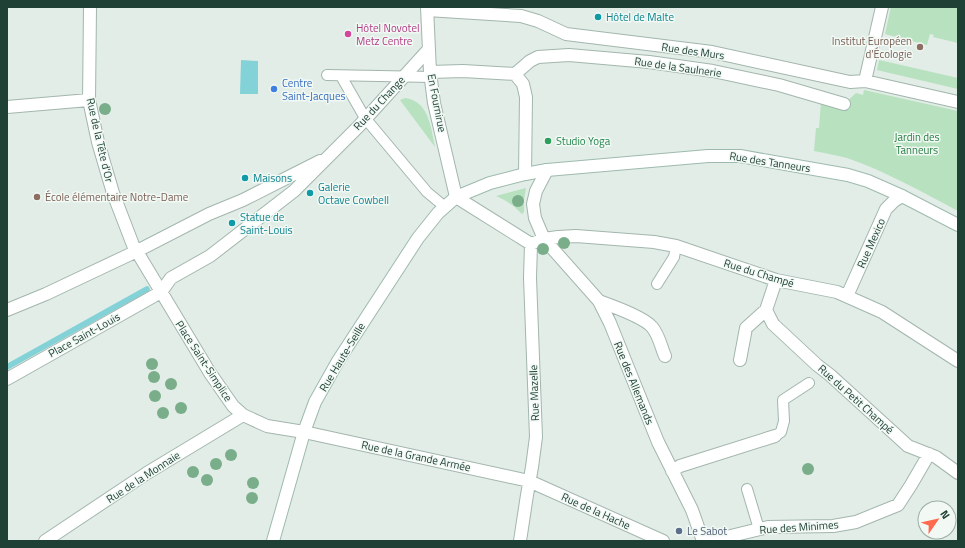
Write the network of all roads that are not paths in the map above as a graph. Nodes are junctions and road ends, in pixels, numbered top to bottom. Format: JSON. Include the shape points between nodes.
{"nodes":[{"id":1,"x":90,"y":7,"type":"edge"},
{"id":2,"x":882,"y":7,"type":"edge"},
{"id":3,"x":427,"y":9,"type":"edge"},
{"id":4,"x":429,"y":50,"type":"junction"},
{"id":5,"x":515,"y":74,"type":"junction"},
{"id":6,"x":430,"y":75,"type":"junction"},
{"id":7,"x":327,"y":76,"type":"dead end"},
{"id":8,"x":341,"y":76,"type":"junction"},
{"id":9,"x":404,"y":77,"type":"junction"},
{"id":10,"x":866,"y":82,"type":"junction"},
{"id":11,"x":89,"y":100,"type":"junction"},
{"id":12,"x":958,"y":102,"type":"edge"},
{"id":13,"x":844,"y":104,"type":"dead end"},
{"id":14,"x":7,"y":107,"type":"edge"},
{"id":15,"x":365,"y":118,"type":"junction"},
{"id":16,"x":329,"y":157,"type":"junction"},
{"id":17,"x":547,"y":170,"type":"junction"},
{"id":18,"x":525,"y":174,"type":"junction"},
{"id":19,"x":294,"y":191,"type":"joint"},
{"id":20,"x":902,"y":196,"type":"junction"},
{"id":21,"x":456,"y":197,"type":"junction"},
{"id":22,"x":445,"y":207,"type":"junction"},
{"id":23,"x":958,"y":225,"type":"edge"},
{"id":24,"x":544,"y":239,"type":"junction"},
{"id":25,"x":531,"y":244,"type":"junction"},
{"id":26,"x":676,"y":246,"type":"junction"},
{"id":27,"x":135,"y":248,"type":"junction"},
{"id":28,"x":776,"y":280,"type":"junction"},
{"id":29,"x":657,"y":284,"type":"dead end"},
{"id":30,"x":161,"y":292,"type":"junction"},
{"id":31,"x":848,"y":296,"type":"junction"},
{"id":32,"x":599,"y":301,"type":"junction"},
{"id":33,"x":7,"y":310,"type":"edge"},
{"id":34,"x":766,"y":310,"type":"junction"},
{"id":35,"x":665,"y":356,"type":"dead end"},
{"id":36,"x":740,"y":360,"type":"dead end"},
{"id":37,"x":958,"y":361,"type":"edge"},
{"id":38,"x":7,"y":379,"type":"edge"},
{"id":39,"x":810,"y":383,"type":"dead end"},
{"id":40,"x":243,"y":415,"type":"junction"},
{"id":41,"x":304,"y":432,"type":"junction"},
{"id":42,"x":775,"y":436,"type":"joint"},
{"id":43,"x":929,"y":454,"type":"junction"},
{"id":44,"x":672,"y":471,"type":"junction"},
{"id":45,"x":958,"y":473,"type":"edge"},
{"id":46,"x":529,"y":481,"type":"junction"},
{"id":47,"x":747,"y":489,"type":"dead end"},
{"id":48,"x":759,"y":529,"type":"junction"},
{"id":49,"x":45,"y":541,"type":"edge"},
{"id":50,"x":273,"y":541,"type":"edge"},
{"id":51,"x":520,"y":541,"type":"edge"},
{"id":52,"x":663,"y":541,"type":"edge"},
{"id":53,"x":703,"y":541,"type":"edge"},
{"id":54,"x":710,"y":541,"type":"edge"}],
"edges":[{"from":1,"to":11,"type":"street","name":"Rue de la Tête d'Or"},
{"from":2,"to":10,"type":"street"},
{"from":3,"to":4,"type":"street","name":"En Fournirue"},
{"from":3,"to":10,"type":"street","name":"Rue des Murs","via":[[521,16],[566,34],[712,52],[850,82]]},
{"from":4,"to":6,"type":"street","name":"En Fournirue"},
{"from":4,"to":9,"type":"street","name":"Rue du Change"},
{"from":5,"to":6,"type":"street","via":[[464,71]]},
{"from":5,"to":13,"type":"street","name":"Rue de la Saulnerie","via":[[538,57],[569,55],[649,62],[713,71],[779,85]]},
{"from":5,"to":18,"type":"street","via":[[523,84],[526,97]]},
{"from":6,"to":9,"type":"lane"},
{"from":6,"to":21,"type":"street","name":"En Fournirue"},
{"from":7,"to":8,"type":"lane"},
{"from":8,"to":9,"type":"lane"},
{"from":8,"to":15,"type":"lane"},
{"from":9,"to":15,"type":"street","name":"Rue du Change"},
{"from":10,"to":12,"type":"street","name":"Rue des Murs"},
{"from":11,"to":14,"type":"street"},
{"from":11,"to":27,"type":"street","name":"Rue de la Tête d'Or","via":[[113,193]]},
{"from":15,"to":16,"type":"street","name":"Rue du Change"},
{"from":15,"to":22,"type":"lane","via":[[427,192]]},
{"from":16,"to":19,"type":"street","name":"Rue du Change"},
{"from":16,"to":27,"type":"street","name":"Rue du Change","via":[[243,200]]},
{"from":17,"to":18,"type":"street","name":"Rue des Tanneurs"},
{"from":17,"to":20,"type":"street","name":"Rue des Tanneurs","via":[[708,156],[740,156],[848,175]]},
{"from":17,"to":24,"type":"street","name":"Rue des Allemands","via":[[536,191],[533,204],[535,218]]},
{"from":18,"to":21,"type":"street","name":"Rue Haute-Seille","via":[[490,183]]},
{"from":19,"to":30,"type":"street","name":"Place Saint-Louis","via":[[210,256],[171,278]]},
{"from":20,"to":23,"type":"street","name":"Rue des Tanneurs"},
{"from":20,"to":31,"type":"street","name":"Rue Mexico","via":[[886,209]]},
{"from":21,"to":22,"type":"street","name":"Rue Haute-Seille"},
{"from":21,"to":25,"type":"street"},
{"from":22,"to":41,"type":"street","name":"Rue Haute-Seille","via":[[418,238],[338,361],[315,402]]},
{"from":24,"to":25,"type":"street","name":"Rue du Champé"},
{"from":24,"to":26,"type":"street","name":"Rue du Champé","via":[[576,236]]},
{"from":24,"to":32,"type":"street","name":"Rue des Allemands"},
{"from":25,"to":46,"type":"street","name":"Rue Mazelle","via":[[536,437]]},
{"from":26,"to":28,"type":"street","name":"Rue du Champé"},
{"from":26,"to":29,"type":"lane","via":[[674,257]]},
{"from":27,"to":30,"type":"street"},
{"from":27,"to":33,"type":"street","via":[[46,294]]},
{"from":28,"to":31,"type":"street","name":"Rue du Champé"},
{"from":28,"to":34,"type":"street"},
{"from":30,"to":38,"type":"street","name":"Place Saint-Louis"},
{"from":30,"to":40,"type":"street","name":"Place Saint-Simplice","via":[[210,373],[233,406]]},
{"from":31,"to":37,"type":"street","name":"Rue du Champé","via":[[882,312]]},
{"from":32,"to":35,"type":"street","via":[[652,326]]},
{"from":32,"to":44,"type":"street","name":"Rue des Allemands"},
{"from":34,"to":36,"type":"street","via":[[746,328]]},
{"from":34,"to":43,"type":"street","name":"Rue du Petit Champé","via":[[773,324],[908,446]]},
{"from":39,"to":42,"type":"lane","via":[[783,400],[784,420],[781,432]]},
{"from":40,"to":41,"type":"street","name":"Place Saint-Simplice","via":[[267,426]]},
{"from":40,"to":49,"type":"street","name":"Rue de la Monnaie","via":[[147,473]]},
{"from":41,"to":46,"type":"street","name":"Rue de la Grande Armée"},
{"from":41,"to":50,"type":"street","name":"Rue Haute-Seille"},
{"from":42,"to":44,"type":"street","via":[[680,466]]},
{"from":43,"to":45,"type":"street","name":"Rue du Petit Champé"},
{"from":43,"to":48,"type":"street","name":"Rue des Minimes","via":[[898,505],[856,522],[833,526]]},
{"from":44,"to":53,"type":"street","name":"Rue des Allemands","via":[[692,510]]},
{"from":46,"to":51,"type":"street","name":"Rue Mazelle"},
{"from":46,"to":52,"type":"street","name":"Rue de la Hache"},
{"from":47,"to":48,"type":"lane"},
{"from":48,"to":54,"type":"street","name":"Rue des Minimes"}]}
